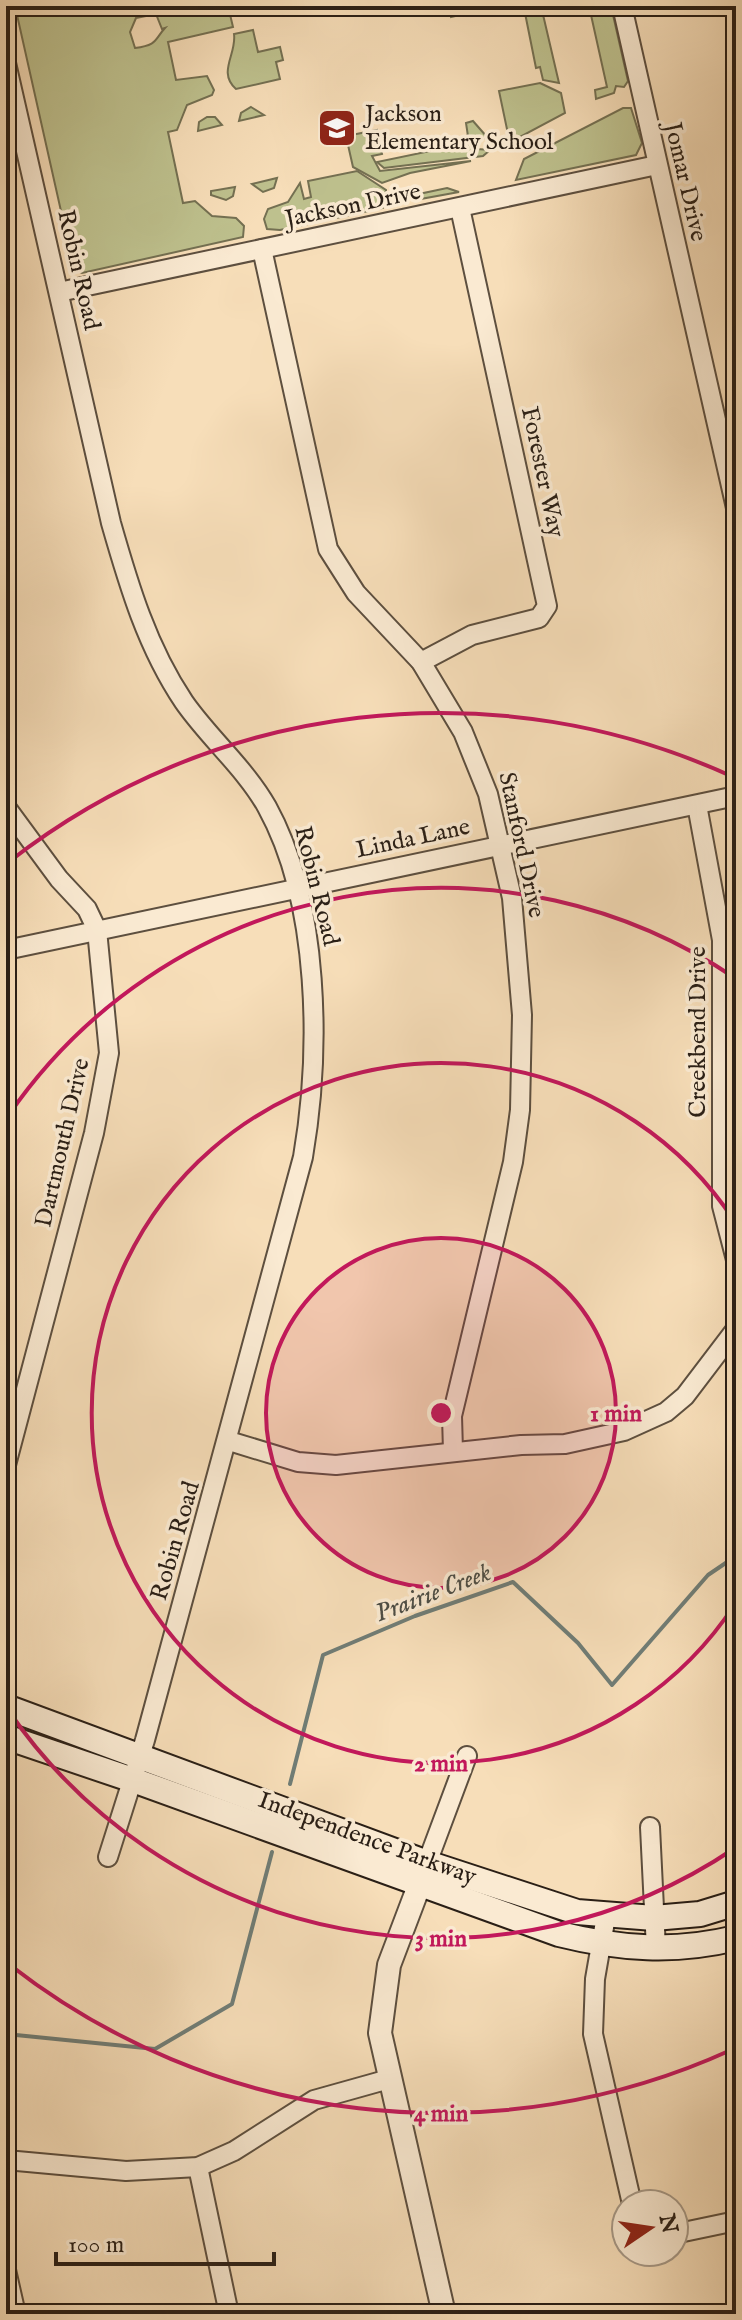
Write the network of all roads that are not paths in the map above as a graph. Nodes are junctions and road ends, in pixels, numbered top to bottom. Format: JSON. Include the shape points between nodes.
{"nodes":[{"id":1,"x":622,"y":6,"type":"edge"},
{"id":2,"x":6,"y":63,"type":"edge"},
{"id":3,"x":10,"y":102,"type":"edge"},
{"id":4,"x":657,"y":165,"type":"junction"},
{"id":5,"x":460,"y":208,"type":"junction"},
{"id":6,"x":262,"y":249,"type":"junction"},
{"id":7,"x":59,"y":292,"type":"junction"},
{"id":8,"x":736,"y":508,"type":"edge"},
{"id":9,"x":421,"y":662,"type":"junction"},
{"id":10,"x":736,"y":796,"type":"edge"},
{"id":11,"x":697,"y":805,"type":"junction"},
{"id":12,"x":6,"y":807,"type":"edge"},
{"id":13,"x":500,"y":845,"type":"junction"},
{"id":14,"x":295,"y":888,"type":"junction"},
{"id":15,"x":97,"y":930,"type":"junction"},
{"id":16,"x":6,"y":950,"type":"edge"},
{"id":17,"x":736,"y":1260,"type":"edge"},
{"id":18,"x":736,"y":1329,"type":"edge"},
{"id":19,"x":229,"y":1441,"type":"junction"},
{"id":20,"x":453,"y":1451,"type":"junction"},
{"id":21,"x":6,"y":1465,"type":"edge"},
{"id":22,"x":6,"y":1707,"type":"edge"},
{"id":23,"x":6,"y":1737,"type":"edge"},
{"id":24,"x":467,"y":1756,"type":"dead end"},
{"id":25,"x":137,"y":1768,"type":"junction"},
{"id":26,"x":650,"y":1827,"type":"dead end"},
{"id":27,"x":108,"y":1857,"type":"dead end"},
{"id":28,"x":424,"y":1874,"type":"junction"},
{"id":29,"x":736,"y":1903,"type":"edge"},
{"id":30,"x":606,"y":1916,"type":"junction"},
{"id":31,"x":654,"y":1918,"type":"junction"},
{"id":32,"x":736,"y":1938,"type":"edge"},
{"id":33,"x":600,"y":1945,"type":"junction"},
{"id":34,"x":656,"y":1949,"type":"junction"},
{"id":35,"x":389,"y":2079,"type":"junction"},
{"id":36,"x":6,"y":2160,"type":"edge"},
{"id":37,"x":198,"y":2167,"type":"junction"},
{"id":38,"x":628,"y":2188,"type":"edge"},
{"id":39,"x":736,"y":2221,"type":"edge"},
{"id":40,"x":690,"y":2231,"type":"edge"},
{"id":41,"x":6,"y":2270,"type":"edge"},
{"id":42,"x":16,"y":2314,"type":"edge"},
{"id":43,"x":229,"y":2314,"type":"edge"},
{"id":44,"x":444,"y":2314,"type":"edge"}],
"edges":[{"from":1,"to":4,"type":"street","name":"Jomar Drive"},
{"from":2,"to":3,"type":"street","name":"Robin Road"},
{"from":3,"to":7,"type":"street","name":"Robin Road"},
{"from":4,"to":5,"type":"street","name":"Jackson Drive"},
{"from":4,"to":8,"type":"street","name":"Jomar Drive"},
{"from":5,"to":6,"type":"street","name":"Jackson Drive"},
{"from":5,"to":9,"type":"street","name":"Forester Way","via":[[547,606],[539,618],[472,635]]},
{"from":6,"to":7,"type":"street","name":"Jackson Drive"},
{"from":6,"to":9,"type":"street","name":"Stanford Drive","via":[[328,549],[356,593]]},
{"from":7,"to":14,"type":"street","name":"Robin Road","via":[[111,523],[149,642],[184,702],[266,805],[281,835]]},
{"from":9,"to":13,"type":"street","name":"Stanford Drive","via":[[478,761]]},
{"from":10,"to":11,"type":"street","name":"Linda Lane"},
{"from":11,"to":13,"type":"street","name":"Linda Lane"},
{"from":11,"to":17,"type":"street","name":"Creekbend Drive","via":[[722,940],[722,1192]]},
{"from":12,"to":15,"type":"street","name":"Dartmouth Drive","via":[[87,909]]},
{"from":13,"to":14,"type":"street","name":"Linda Lane"},
{"from":13,"to":20,"type":"street","name":"Stanford Drive","via":[[519,962],[520,1110],[513,1162],[452,1416]]},
{"from":14,"to":15,"type":"street","name":"Linda Lane"},
{"from":14,"to":19,"type":"street","name":"Robin Road","via":[[310,959],[313,1096],[303,1157]]},
{"from":15,"to":16,"type":"street","name":"Linda Lane"},
{"from":15,"to":21,"type":"street","name":"Dartmouth Drive","via":[[109,1022],[105,1085]]},
{"from":18,"to":20,"type":"street","via":[[685,1396],[649,1420],[565,1444]]},
{"from":19,"to":20,"type":"street","via":[[298,1462],[336,1465]]},
{"from":19,"to":25,"type":"street","name":"Robin Road"},
{"from":22,"to":25,"type":"main road","name":"Independence Parkway"},
{"from":23,"to":25,"type":"main road","name":"Independence Parkway"},
{"from":24,"to":28,"type":"street"},
{"from":25,"to":27,"type":"street","name":"Robin Road"},
{"from":25,"to":28,"type":"main road","name":"Independence Parkway"},
{"from":26,"to":31,"type":"street"},
{"from":28,"to":30,"type":"main road","name":"Independence Parkway"},
{"from":28,"to":33,"type":"main road","name":"Independence Parkway","via":[[518,1921]]},
{"from":28,"to":35,"type":"street","via":[[389,1965],[382,2002],[380,2033]]},
{"from":29,"to":31,"type":"main road","name":"Independence Parkway","via":[[700,1914]]},
{"from":30,"to":31,"type":"main road","name":"Independence Parkway"},
{"from":30,"to":33,"type":"street"},
{"from":31,"to":34,"type":"street"},
{"from":32,"to":34,"type":"main road","name":"Independence Parkway"},
{"from":33,"to":34,"type":"main road","name":"Independence Parkway"},
{"from":33,"to":38,"type":"street","via":[[593,2034]]},
{"from":35,"to":37,"type":"street","via":[[314,2100],[234,2151]]},
{"from":35,"to":44,"type":"street"},
{"from":36,"to":37,"type":"street","via":[[126,2171]]},
{"from":37,"to":43,"type":"street"},
{"from":39,"to":40,"type":"street"},
{"from":41,"to":42,"type":"street"}]}
